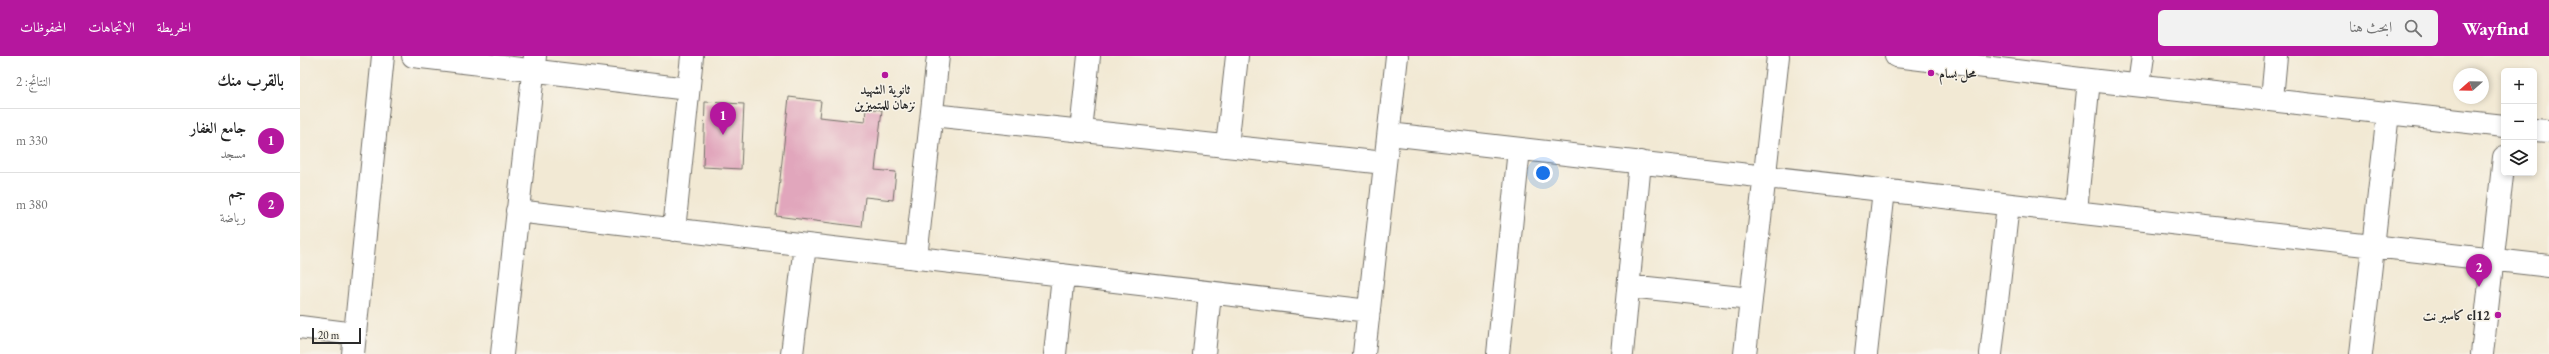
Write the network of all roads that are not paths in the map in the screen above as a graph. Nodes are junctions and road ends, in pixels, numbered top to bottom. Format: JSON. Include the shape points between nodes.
{"nodes":[{"id":1,"x":384,"y":56,"type":"edge"},
{"id":2,"x":413,"y":56,"type":"edge"},
{"id":3,"x":692,"y":56,"type":"edge"},
{"id":4,"x":938,"y":56,"type":"edge"},
{"id":5,"x":1089,"y":56,"type":"edge"},
{"id":6,"x":1237,"y":56,"type":"edge"},
{"id":7,"x":1397,"y":56,"type":"edge"},
{"id":8,"x":1778,"y":56,"type":"edge"},
{"id":9,"x":1896,"y":56,"type":"edge"},
{"id":10,"x":2143,"y":56,"type":"edge"},
{"id":11,"x":2276,"y":56,"type":"edge"},
{"id":12,"x":534,"y":63,"type":"edge"},
{"id":13,"x":2089,"y":80,"type":"junction"},
{"id":14,"x":2139,"y":84,"type":"junction"},
{"id":15,"x":688,"y":89,"type":"junction"},
{"id":16,"x":2272,"y":99,"type":"junction"},
{"id":17,"x":2388,"y":113,"type":"junction"},
{"id":18,"x":932,"y":115,"type":"junction"},
{"id":19,"x":2501,"y":126,"type":"edge"},
{"id":20,"x":2537,"y":130,"type":"edge"},
{"id":21,"x":1081,"y":131,"type":"junction"},
{"id":22,"x":2549,"y":131,"type":"edge"},
{"id":23,"x":1388,"y":134,"type":"junction"},
{"id":24,"x":1227,"y":146,"type":"junction"},
{"id":25,"x":1519,"y":149,"type":"junction"},
{"id":26,"x":1640,"y":162,"type":"junction"},
{"id":27,"x":1386,"y":163,"type":"junction"},
{"id":28,"x":2502,"y":176,"type":"edge"},
{"id":29,"x":1765,"y":177,"type":"junction"},
{"id":30,"x":1884,"y":190,"type":"junction"},
{"id":31,"x":2008,"y":205,"type":"junction"},
{"id":32,"x":517,"y":211,"type":"junction"},
{"id":33,"x":2076,"y":211,"type":"junction"},
{"id":34,"x":674,"y":230,"type":"junction"},
{"id":35,"x":805,"y":245,"type":"junction"},
{"id":36,"x":2373,"y":246,"type":"junction"},
{"id":37,"x":916,"y":258,"type":"junction"},
{"id":38,"x":2492,"y":260,"type":"junction"},
{"id":39,"x":2549,"y":266,"type":"edge"},
{"id":40,"x":1063,"y":275,"type":"junction"},
{"id":41,"x":1629,"y":286,"type":"junction"},
{"id":42,"x":1210,"y":293,"type":"junction"},
{"id":43,"x":1751,"y":299,"type":"junction"},
{"id":44,"x":1369,"y":311,"type":"junction"},
{"id":45,"x":300,"y":327,"type":"edge"},
{"id":46,"x":354,"y":344,"type":"edge"},
{"id":47,"x":502,"y":354,"type":"edge"},
{"id":48,"x":792,"y":354,"type":"edge"},
{"id":49,"x":1055,"y":354,"type":"edge"},
{"id":50,"x":1204,"y":354,"type":"edge"},
{"id":51,"x":1364,"y":354,"type":"edge"},
{"id":52,"x":1498,"y":354,"type":"edge"},
{"id":53,"x":1622,"y":354,"type":"edge"},
{"id":54,"x":1745,"y":354,"type":"edge"},
{"id":55,"x":1866,"y":354,"type":"edge"},
{"id":56,"x":1991,"y":354,"type":"edge"},
{"id":57,"x":2360,"y":354,"type":"edge"},
{"id":58,"x":2482,"y":354,"type":"edge"}],
"edges":[{"from":1,"to":46,"type":"street"},
{"from":2,"to":12,"type":"street"},
{"from":3,"to":15,"type":"street"},
{"from":4,"to":18,"type":"street"},
{"from":5,"to":21,"type":"street"},
{"from":6,"to":24,"type":"street"},
{"from":7,"to":23,"type":"street"},
{"from":8,"to":29,"type":"street"},
{"from":9,"to":13,"type":"street"},
{"from":10,"to":14,"type":"street"},
{"from":11,"to":16,"type":"street"},
{"from":12,"to":15,"type":"street"},
{"from":12,"to":32,"type":"street"},
{"from":13,"to":14,"type":"street"},
{"from":13,"to":33,"type":"street"},
{"from":14,"to":16,"type":"street"},
{"from":15,"to":34,"type":"street"},
{"from":16,"to":17,"type":"street"},
{"from":17,"to":19,"type":"street"},
{"from":17,"to":36,"type":"street"},
{"from":18,"to":21,"type":"street"},
{"from":18,"to":37,"type":"street"},
{"from":20,"to":22,"type":"street"},
{"from":21,"to":24,"type":"street"},
{"from":23,"to":25,"type":"street"},
{"from":23,"to":27,"type":"street"},
{"from":24,"to":27,"type":"street"},
{"from":25,"to":26,"type":"street"},
{"from":25,"to":52,"type":"street"},
{"from":26,"to":29,"type":"street"},
{"from":26,"to":41,"type":"street"},
{"from":27,"to":44,"type":"street"},
{"from":28,"to":38,"type":"street"},
{"from":29,"to":30,"type":"street"},
{"from":29,"to":43,"type":"street"},
{"from":30,"to":31,"type":"street"},
{"from":30,"to":55,"type":"street"},
{"from":31,"to":33,"type":"street"},
{"from":31,"to":56,"type":"street"},
{"from":32,"to":34,"type":"street"},
{"from":32,"to":47,"type":"street"},
{"from":33,"to":36,"type":"street"},
{"from":34,"to":35,"type":"street"},
{"from":35,"to":37,"type":"street"},
{"from":35,"to":48,"type":"street"},
{"from":36,"to":38,"type":"street"},
{"from":36,"to":57,"type":"street"},
{"from":37,"to":40,"type":"street"},
{"from":38,"to":39,"type":"street"},
{"from":38,"to":58,"type":"street"},
{"from":40,"to":42,"type":"street"},
{"from":40,"to":49,"type":"street"},
{"from":41,"to":43,"type":"street"},
{"from":41,"to":53,"type":"street"},
{"from":42,"to":44,"type":"street"},
{"from":42,"to":50,"type":"street"},
{"from":43,"to":54,"type":"street"},
{"from":44,"to":51,"type":"street"},
{"from":45,"to":46,"type":"street"}]}
